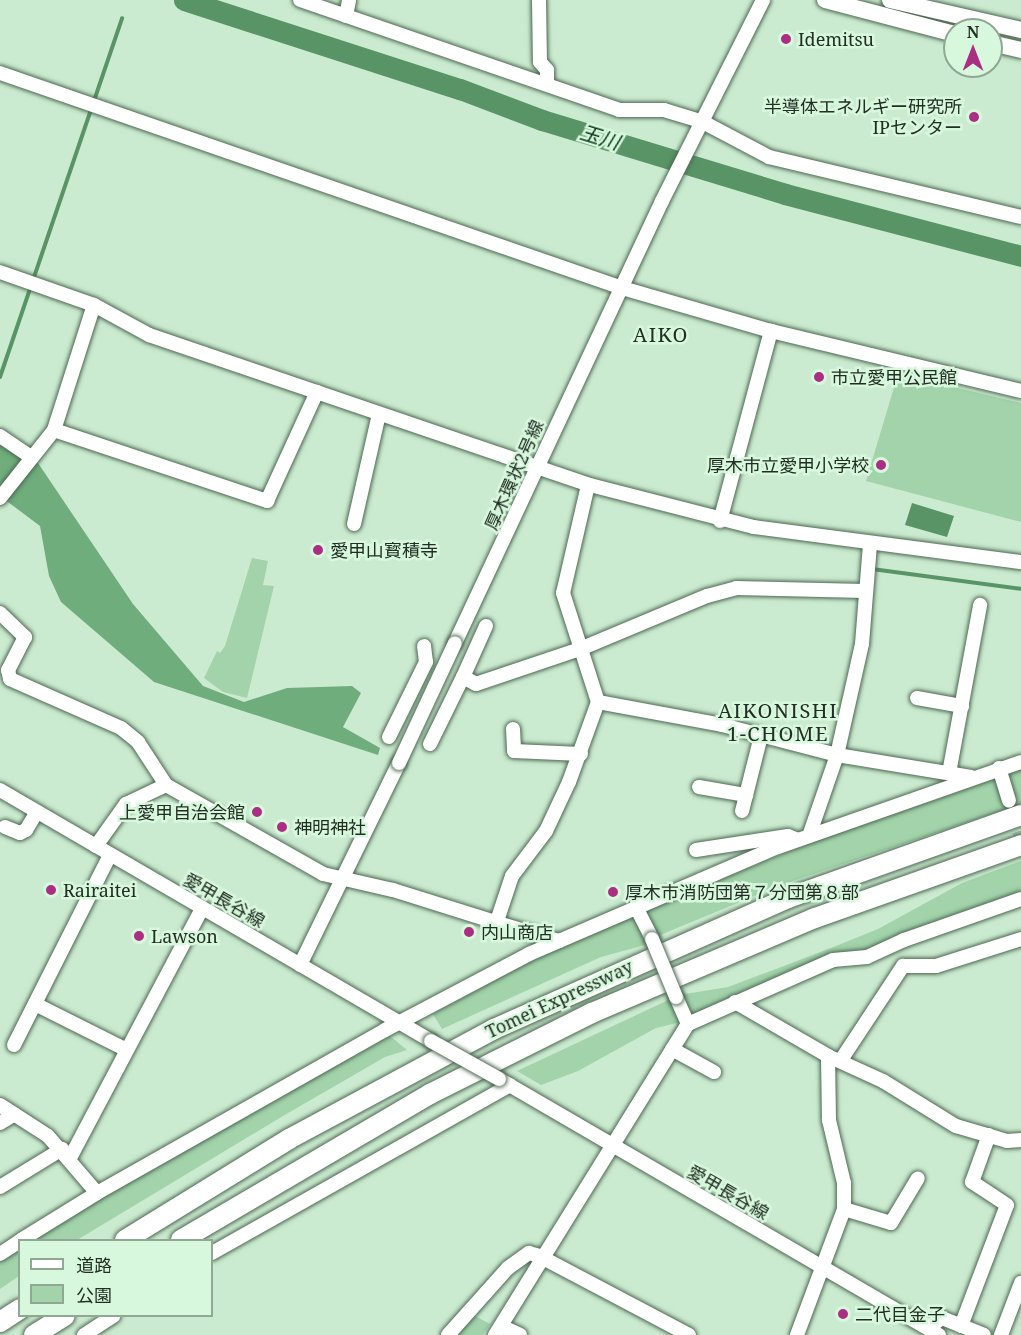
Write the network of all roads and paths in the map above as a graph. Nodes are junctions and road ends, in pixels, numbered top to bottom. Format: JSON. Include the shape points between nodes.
{"nodes":[{"id":1,"x":300,"y":0,"type":"edge"},
{"id":2,"x":349,"y":0,"type":"edge"},
{"id":3,"x":539,"y":0,"type":"edge"},
{"id":4,"x":763,"y":0,"type":"edge"},
{"id":5,"x":825,"y":0,"type":"edge"},
{"id":6,"x":890,"y":0,"type":"edge"},
{"id":7,"x":346,"y":16,"type":"junction"},
{"id":8,"x":1021,"y":30,"type":"edge"},
{"id":9,"x":943,"y":31,"type":"edge"},
{"id":10,"x":1003,"y":46,"type":"edge"},
{"id":11,"x":1021,"y":50,"type":"edge"},
{"id":12,"x":0,"y":73,"type":"edge"},
{"id":13,"x":547,"y":84,"type":"junction"},
{"id":14,"x":700,"y":123,"type":"junction"},
{"id":15,"x":1021,"y":217,"type":"edge"},
{"id":16,"x":0,"y":272,"type":"edge"},
{"id":17,"x":622,"y":288,"type":"junction"},
{"id":18,"x":94,"y":305,"type":"junction"},
{"id":19,"x":771,"y":331,"type":"junction"},
{"id":20,"x":318,"y":392,"type":"junction"},
{"id":21,"x":1021,"y":392,"type":"edge"},
{"id":22,"x":379,"y":414,"type":"junction"},
{"id":23,"x":54,"y":430,"type":"junction"},
{"id":24,"x":0,"y":436,"type":"edge"},
{"id":25,"x":31,"y":457,"type":"junction"},
{"id":26,"x":536,"y":467,"type":"junction"},
{"id":27,"x":588,"y":485,"type":"junction"},
{"id":28,"x":0,"y":498,"type":"edge"},
{"id":29,"x":720,"y":521,"type":"junction"},
{"id":30,"x":354,"y":524,"type":"dead end"},
{"id":31,"x":870,"y":545,"type":"junction"},
{"id":32,"x":1021,"y":562,"type":"edge"},
{"id":33,"x":865,"y":591,"type":"junction"},
{"id":34,"x":980,"y":605,"type":"dead end"},
{"id":35,"x":0,"y":613,"type":"edge"},
{"id":36,"x":486,"y":626,"type":"dead end"},
{"id":37,"x":424,"y":646,"type":"dead end"},
{"id":38,"x":580,"y":649,"type":"junction"},
{"id":39,"x":463,"y":677,"type":"junction"},
{"id":40,"x":925,"y":696,"type":"dead end"},
{"id":41,"x":408,"y":697,"type":"junction"},
{"id":42,"x":598,"y":702,"type":"junction"},
{"id":43,"x":962,"y":706,"type":"junction"},
{"id":44,"x":444,"y":713,"type":"junction"},
{"id":45,"x":513,"y":729,"type":"dead end"},
{"id":46,"x":389,"y":736,"type":"dead end"},
{"id":47,"x":761,"y":736,"type":"junction"},
{"id":48,"x":430,"y":744,"type":"dead end"},
{"id":49,"x":581,"y":754,"type":"junction"},
{"id":50,"x":837,"y":755,"type":"junction"},
{"id":51,"x":1021,"y":762,"type":"edge"},
{"id":52,"x":999,"y":768,"type":"junction"},
{"id":53,"x":949,"y":773,"type":"junction"},
{"id":54,"x":975,"y":777,"type":"junction"},
{"id":55,"x":166,"y":785,"type":"junction"},
{"id":56,"x":706,"y":785,"type":"dead end"},
{"id":57,"x":0,"y":790,"type":"edge"},
{"id":58,"x":746,"y":795,"type":"junction"},
{"id":59,"x":1015,"y":808,"type":"edge"},
{"id":60,"x":742,"y":811,"type":"dead end"},
{"id":61,"x":37,"y":812,"type":"junction"},
{"id":62,"x":2,"y":830,"type":"edge"},
{"id":63,"x":803,"y":838,"type":"junction"},
{"id":64,"x":1021,"y":845,"type":"edge"},
{"id":65,"x":96,"y":846,"type":"junction"},
{"id":66,"x":702,"y":847,"type":"dead end"},
{"id":67,"x":110,"y":855,"type":"junction"},
{"id":68,"x":342,"y":880,"type":"junction"},
{"id":69,"x":1021,"y":899,"type":"edge"},
{"id":70,"x":636,"y":907,"type":"junction"},
{"id":71,"x":202,"y":909,"type":"junction"},
{"id":72,"x":498,"y":923,"type":"junction"},
{"id":73,"x":1021,"y":939,"type":"edge"},
{"id":74,"x":559,"y":941,"type":"junction"},
{"id":75,"x":894,"y":944,"type":"junction"},
{"id":76,"x":300,"y":965,"type":"junction"},
{"id":77,"x":903,"y":966,"type":"junction"},
{"id":78,"x":735,"y":1002,"type":"junction"},
{"id":79,"x":35,"y":1004,"type":"junction"},
{"id":80,"x":400,"y":1022,"type":"junction"},
{"id":81,"x":688,"y":1024,"type":"junction"},
{"id":82,"x":14,"y":1045,"type":"dead end"},
{"id":83,"x":125,"y":1049,"type":"junction"},
{"id":84,"x":672,"y":1049,"type":"junction"},
{"id":85,"x":835,"y":1058,"type":"junction"},
{"id":86,"x":714,"y":1072,"type":"dead end"},
{"id":87,"x":505,"y":1082,"type":"junction"},
{"id":88,"x":0,"y":1105,"type":"edge"},
{"id":89,"x":15,"y":1114,"type":"junction"},
{"id":90,"x":0,"y":1123,"type":"edge"},
{"id":91,"x":989,"y":1135,"type":"junction"},
{"id":92,"x":1021,"y":1140,"type":"edge"},
{"id":93,"x":615,"y":1147,"type":"junction"},
{"id":94,"x":66,"y":1154,"type":"junction"},
{"id":95,"x":919,"y":1185,"type":"dead end"},
{"id":96,"x":0,"y":1187,"type":"edge"},
{"id":97,"x":97,"y":1193,"type":"junction"},
{"id":98,"x":844,"y":1209,"type":"junction"},
{"id":99,"x":23,"y":1239,"type":"edge"},
{"id":100,"x":127,"y":1239,"type":"edge"},
{"id":101,"x":183,"y":1239,"type":"edge"},
{"id":102,"x":18,"y":1242,"type":"edge"},
{"id":103,"x":213,"y":1251,"type":"edge"},
{"id":104,"x":0,"y":1254,"type":"edge"},
{"id":105,"x":543,"y":1258,"type":"junction"},
{"id":106,"x":822,"y":1268,"type":"junction"},
{"id":107,"x":1021,"y":1282,"type":"edge"},
{"id":108,"x":18,"y":1310,"type":"edge"},
{"id":109,"x":62,"y":1317,"type":"edge"},
{"id":110,"x":111,"y":1317,"type":"edge"},
{"id":111,"x":0,"y":1322,"type":"edge"},
{"id":112,"x":960,"y":1326,"type":"junction"},
{"id":113,"x":498,"y":1330,"type":"edge"},
{"id":114,"x":934,"y":1332,"type":"edge"},
{"id":115,"x":34,"y":1335,"type":"edge"},
{"id":116,"x":84,"y":1335,"type":"edge"},
{"id":117,"x":448,"y":1335,"type":"edge"},
{"id":118,"x":520,"y":1335,"type":"edge"},
{"id":119,"x":688,"y":1335,"type":"edge"},
{"id":120,"x":797,"y":1335,"type":"edge"},
{"id":121,"x":984,"y":1335,"type":"edge"},
{"id":122,"x":1001,"y":1335,"type":"edge"}],
"edges":[{"from":1,"to":7,"type":"street"},
{"from":2,"to":7,"type":"street"},
{"from":3,"to":13,"type":"street","via":[[540,62],[547,70]]},
{"from":4,"to":14,"type":"street","name":"厚木環状2号線"},
{"from":5,"to":9,"type":"main road"},
{"from":6,"to":8,"type":"main road"},
{"from":7,"to":13,"type":"street"},
{"from":10,"to":11,"type":"main road"},
{"from":12,"to":17,"type":"street"},
{"from":13,"to":14,"type":"street","via":[[619,110],[664,110]]},
{"from":14,"to":15,"type":"street","via":[[769,157]]},
{"from":14,"to":17,"type":"street","name":"厚木環状2号線"},
{"from":16,"to":18,"type":"street"},
{"from":17,"to":19,"type":"street"},
{"from":17,"to":26,"type":"street","name":"厚木環状2号線"},
{"from":18,"to":20,"type":"street","via":[[149,335]]},
{"from":18,"to":23,"type":"street"},
{"from":19,"to":21,"type":"street"},
{"from":19,"to":29,"type":"street"},
{"from":20,"to":22,"type":"street"},
{"from":20,"to":23,"type":"street","via":[[267,501]]},
{"from":22,"to":26,"type":"street"},
{"from":22,"to":30,"type":"street"},
{"from":23,"to":25,"type":"street"},
{"from":24,"to":25,"type":"street"},
{"from":25,"to":28,"type":"street"},
{"from":26,"to":27,"type":"street"},
{"from":26,"to":68,"type":"street","name":"厚木環状2号線","bridge":true},
{"from":27,"to":29,"type":"street"},
{"from":27,"to":38,"type":"street","via":[[563,592]]},
{"from":29,"to":31,"type":"street"},
{"from":31,"to":32,"type":"street"},
{"from":31,"to":33,"type":"street"},
{"from":33,"to":38,"type":"street","via":[[736,588],[706,596]]},
{"from":33,"to":50,"type":"street","via":[[862,644]]},
{"from":34,"to":43,"type":"street"},
{"from":35,"to":55,"type":"street","via":[[25,637],[8,670],[10,679],[121,728],[138,742]]},
{"from":36,"to":39,"type":"street"},
{"from":37,"to":41,"type":"street","via":[[426,662]]},
{"from":38,"to":39,"type":"street","via":[[476,684]]},
{"from":38,"to":42,"type":"street"},
{"from":39,"to":44,"type":"street"},
{"from":40,"to":43,"type":"street"},
{"from":41,"to":44,"type":"street"},
{"from":41,"to":46,"type":"street"},
{"from":42,"to":47,"type":"street"},
{"from":42,"to":49,"type":"street"},
{"from":43,"to":53,"type":"street"},
{"from":44,"to":48,"type":"street"},
{"from":45,"to":49,"type":"street","via":[[513,751]]},
{"from":47,"to":50,"type":"street"},
{"from":47,"to":58,"type":"street"},
{"from":49,"to":72,"type":"street","via":[[546,831],[512,876]]},
{"from":50,"to":53,"type":"street"},
{"from":50,"to":63,"type":"street"},
{"from":51,"to":52,"type":"street"},
{"from":52,"to":54,"type":"street"},
{"from":52,"to":59,"type":"street"},
{"from":53,"to":54,"type":"street"},
{"from":54,"to":63,"type":"street"},
{"from":55,"to":65,"type":"street","via":[[126,804]]},
{"from":55,"to":68,"type":"street","via":[[297,862]]},
{"from":56,"to":58,"type":"street"},
{"from":57,"to":61,"type":"street","name":"愛甲長谷線"},
{"from":58,"to":60,"type":"street"},
{"from":59,"to":100,"type":"highway","name":"Tomei Expressway","via":[[788,898],[494,1029],[289,1139]]},
{"from":61,"to":62,"type":"street","via":[[26,830]]},
{"from":61,"to":65,"type":"street","name":"愛甲長谷線"},
{"from":63,"to":66,"type":"street","via":[[788,836]]},
{"from":63,"to":70,"type":"street"},
{"from":64,"to":101,"type":"highway","name":"Tomei Expressway","via":[[815,918],[592,1013],[430,1094]]},
{"from":65,"to":67,"type":"street","name":"愛甲長谷線"},
{"from":67,"to":71,"type":"street","name":"愛甲長谷線"},
{"from":67,"to":79,"type":"street"},
{"from":68,"to":72,"type":"street","via":[[393,890]]},
{"from":68,"to":76,"type":"street","name":"厚木環状2号線"},
{"from":69,"to":75,"type":"street"},
{"from":70,"to":74,"type":"street"},
{"from":70,"to":81,"type":"street","bridge":true},
{"from":71,"to":76,"type":"street","name":"愛甲長谷線"},
{"from":71,"to":83,"type":"street"},
{"from":72,"to":74,"type":"street"},
{"from":73,"to":77,"type":"street","via":[[936,966]]},
{"from":74,"to":80,"type":"street"},
{"from":75,"to":77,"type":"street"},
{"from":75,"to":78,"type":"street","via":[[867,957],[833,960]]},
{"from":76,"to":80,"type":"street","name":"愛甲長谷線"},
{"from":77,"to":85,"type":"street"},
{"from":78,"to":81,"type":"street"},
{"from":78,"to":85,"type":"street"},
{"from":79,"to":82,"type":"street"},
{"from":79,"to":83,"type":"street"},
{"from":80,"to":87,"type":"street","name":"愛甲長谷線","bridge":true},
{"from":80,"to":97,"type":"street"},
{"from":81,"to":84,"type":"street"},
{"from":83,"to":94,"type":"street"},
{"from":84,"to":86,"type":"street"},
{"from":84,"to":93,"type":"street"},
{"from":85,"to":91,"type":"street","via":[[882,1081],[939,1118]]},
{"from":85,"to":98,"type":"street","via":[[829,1120],[844,1183]]},
{"from":87,"to":93,"type":"street","name":"愛甲長谷線"},
{"from":87,"to":103,"type":"street"},
{"from":88,"to":89,"type":"street"},
{"from":89,"to":90,"type":"street"},
{"from":89,"to":94,"type":"street"},
{"from":91,"to":92,"type":"street"},
{"from":91,"to":112,"type":"street","via":[[972,1182],[1007,1205]]},
{"from":93,"to":105,"type":"street"},
{"from":93,"to":106,"type":"street","name":"愛甲長谷線"},
{"from":94,"to":96,"type":"street"},
{"from":94,"to":97,"type":"street"},
{"from":95,"to":98,"type":"street","via":[[901,1219],[891,1222]]},
{"from":97,"to":99,"type":"street"},
{"from":98,"to":106,"type":"street"},
{"from":102,"to":104,"type":"street"},
{"from":105,"to":113,"type":"street"},
{"from":105,"to":117,"type":"street","via":[[529,1253],[508,1268]]},
{"from":105,"to":119,"type":"street"},
{"from":106,"to":114,"type":"street","name":"愛甲長谷線"},
{"from":106,"to":120,"type":"street"},
{"from":107,"to":122,"type":"street"},
{"from":108,"to":111,"type":"highway"},
{"from":109,"to":115,"type":"highway"},
{"from":110,"to":116,"type":"street"},
{"from":112,"to":114,"type":"street","via":[[942,1318]]},
{"from":112,"to":121,"type":"street"},
{"from":113,"to":118,"type":"street"}]}
